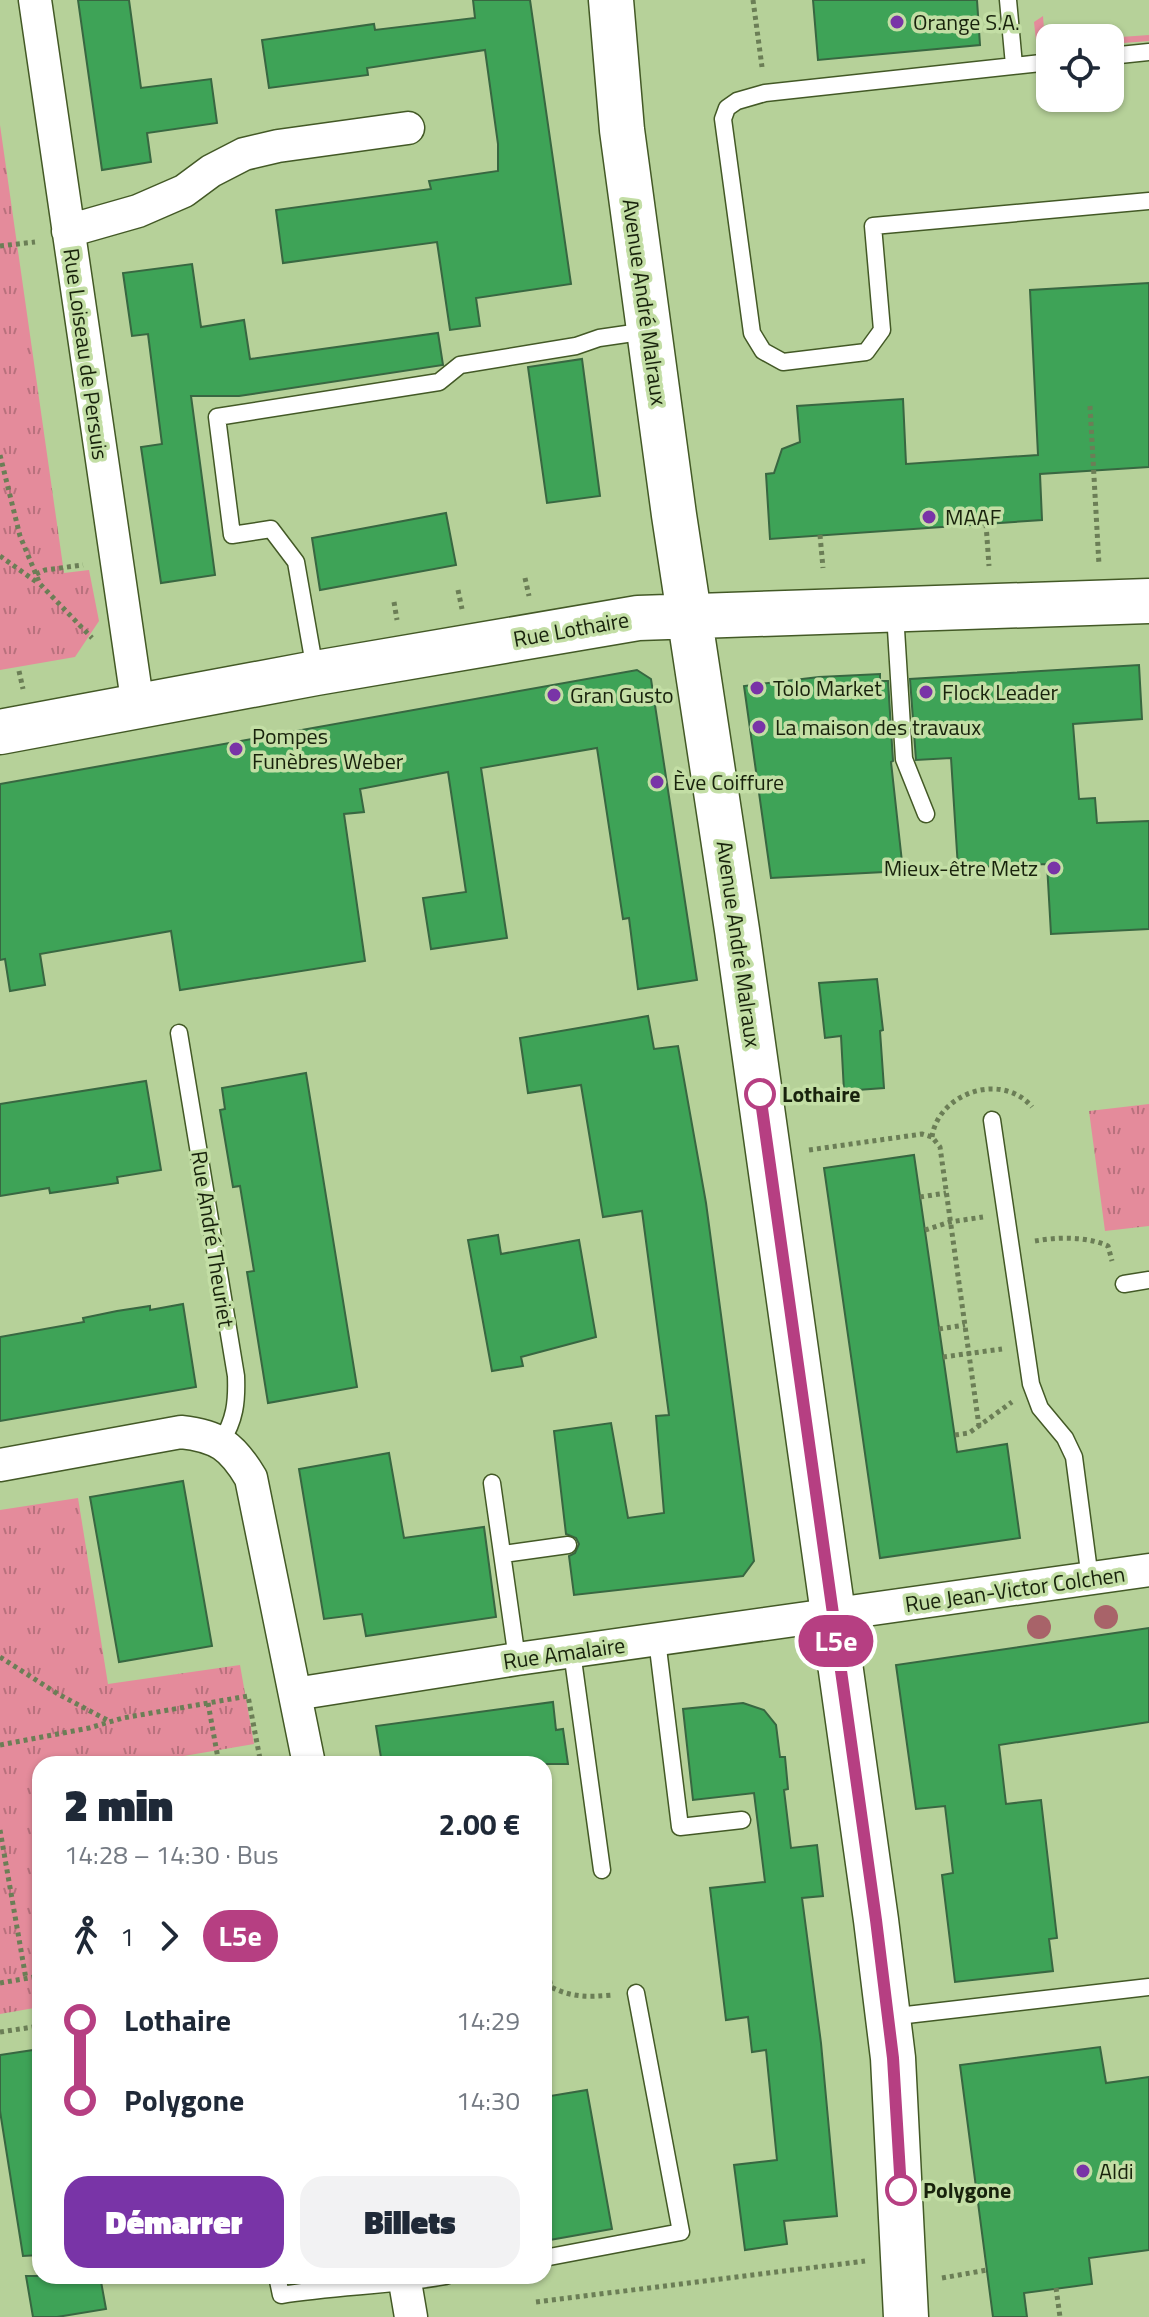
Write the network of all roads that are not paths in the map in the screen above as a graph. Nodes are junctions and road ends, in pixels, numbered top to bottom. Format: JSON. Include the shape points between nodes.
{"nodes":[{"id":1,"x":35,"y":0,"type":"edge"},
{"id":2,"x":611,"y":0,"type":"edge"},
{"id":3,"x":1008,"y":0,"type":"edge"},
{"id":4,"x":1149,"y":52,"type":"edge"},
{"id":5,"x":1124,"y":55,"type":"edge"},
{"id":6,"x":1036,"y":63,"type":"edge"},
{"id":7,"x":1014,"y":65,"type":"junction"},
{"id":8,"x":408,"y":128,"type":"dead end"},
{"id":9,"x":1149,"y":201,"type":"edge"},
{"id":10,"x":68,"y":231,"type":"junction"},
{"id":11,"x":648,"y":330,"type":"junction"},
{"id":12,"x":1149,"y":601,"type":"edge"},
{"id":13,"x":895,"y":611,"type":"junction"},
{"id":14,"x":690,"y":615,"type":"junction"},
{"id":15,"x":316,"y":673,"type":"junction"},
{"id":16,"x":138,"y":707,"type":"junction"},
{"id":17,"x":0,"y":732,"type":"edge"},
{"id":18,"x":926,"y":814,"type":"dead end"},
{"id":19,"x":179,"y":1033,"type":"dead end"},
{"id":20,"x":992,"y":1120,"type":"dead end"},
{"id":21,"x":1149,"y":1280,"type":"edge"},
{"id":22,"x":1124,"y":1284,"type":"road end"},
{"id":23,"x":221,"y":1442,"type":"junction"},
{"id":24,"x":0,"y":1465,"type":"edge"},
{"id":25,"x":492,"y":1483,"type":"dead end"},
{"id":26,"x":568,"y":1545,"type":"dead end"},
{"id":27,"x":503,"y":1554,"type":"junction"},
{"id":28,"x":1149,"y":1570,"type":"edge"},
{"id":29,"x":1090,"y":1579,"type":"junction"},
{"id":30,"x":833,"y":1615,"type":"junction"},
{"id":31,"x":657,"y":1640,"type":"junction"},
{"id":32,"x":572,"y":1652,"type":"junction"},
{"id":33,"x":517,"y":1659,"type":"junction"},
{"id":34,"x":295,"y":1694,"type":"junction"},
{"id":35,"x":307,"y":1756,"type":"edge"},
{"id":36,"x":742,"y":1820,"type":"dead end"},
{"id":37,"x":602,"y":1870,"type":"dead end"},
{"id":38,"x":1149,"y":1987,"type":"edge"},
{"id":39,"x":636,"y":1993,"type":"road end"},
{"id":40,"x":888,"y":2017,"type":"junction"},
{"id":41,"x":552,"y":2256,"type":"edge"},
{"id":42,"x":279,"y":2284,"type":"edge"},
{"id":43,"x":362,"y":2284,"type":"edge"},
{"id":44,"x":406,"y":2284,"type":"edge"},
{"id":45,"x":411,"y":2317,"type":"edge"},
{"id":46,"x":906,"y":2317,"type":"edge"}],
"edges":[{"from":1,"to":10,"type":"street","name":"Rue Loiseau de Persuis"},
{"from":2,"to":11,"type":"main road","name":"Avenue André Malraux"},
{"from":3,"to":7,"type":"lane"},
{"from":4,"to":5,"type":"lane"},
{"from":6,"to":7,"type":"lane"},
{"from":7,"to":9,"type":"lane","via":[[765,93],[727,108],[723,119],[752,333],[763,351],[783,362],[866,352],[882,330],[873,226]]},
{"from":8,"to":10,"type":"street","via":[[244,154],[184,191]]},
{"from":10,"to":16,"type":"street","name":"Rue Loiseau de Persuis"},
{"from":11,"to":14,"type":"main road","name":"Avenue André Malraux"},
{"from":11,"to":15,"type":"lane","via":[[460,365],[439,382],[217,417],[232,535],[271,529],[296,562]]},
{"from":12,"to":13,"type":"main road","name":"Rue Lothaire"},
{"from":13,"to":14,"type":"main road","name":"Rue Lothaire"},
{"from":13,"to":18,"type":"lane","via":[[904,759]]},
{"from":14,"to":15,"type":"main road","name":"Rue Lothaire","via":[[638,618]]},
{"from":14,"to":30,"type":"main road","name":"Avenue André Malraux"},
{"from":15,"to":16,"type":"main road","name":"Rue Lothaire"},
{"from":16,"to":17,"type":"main road","name":"Rue Lothaire"},
{"from":19,"to":23,"type":"lane","name":"Rue André Theuriet","via":[[236,1376],[237,1404]]},
{"from":20,"to":29,"type":"lane","via":[[1032,1388],[1074,1457]]},
{"from":21,"to":22,"type":"lane"},
{"from":23,"to":24,"type":"street","via":[[181,1432]]},
{"from":23,"to":34,"type":"street","via":[[251,1478]]},
{"from":25,"to":27,"type":"lane"},
{"from":26,"to":27,"type":"lane"},
{"from":27,"to":33,"type":"lane"},
{"from":28,"to":29,"type":"street","name":"Rue Jean-Victor Colchen"},
{"from":29,"to":30,"type":"street","name":"Rue Jean-Victor Colchen"},
{"from":30,"to":31,"type":"street","name":"Rue Amalaire"},
{"from":30,"to":40,"type":"main road","name":"Avenue André Malraux"},
{"from":31,"to":32,"type":"street","name":"Rue Amalaire"},
{"from":31,"to":36,"type":"lane","via":[[680,1827]]},
{"from":32,"to":33,"type":"street","name":"Rue Amalaire"},
{"from":32,"to":37,"type":"lane"},
{"from":33,"to":34,"type":"street","name":"Rue Amalaire"},
{"from":34,"to":35,"type":"street"},
{"from":38,"to":40,"type":"lane"},
{"from":39,"to":41,"type":"lane","via":[[681,2232]]},
{"from":40,"to":46,"type":"main road","name":"Avenue André Malraux"},
{"from":42,"to":43,"type":"lane","via":[[281,2295]]},
{"from":44,"to":45,"type":"street"}]}
